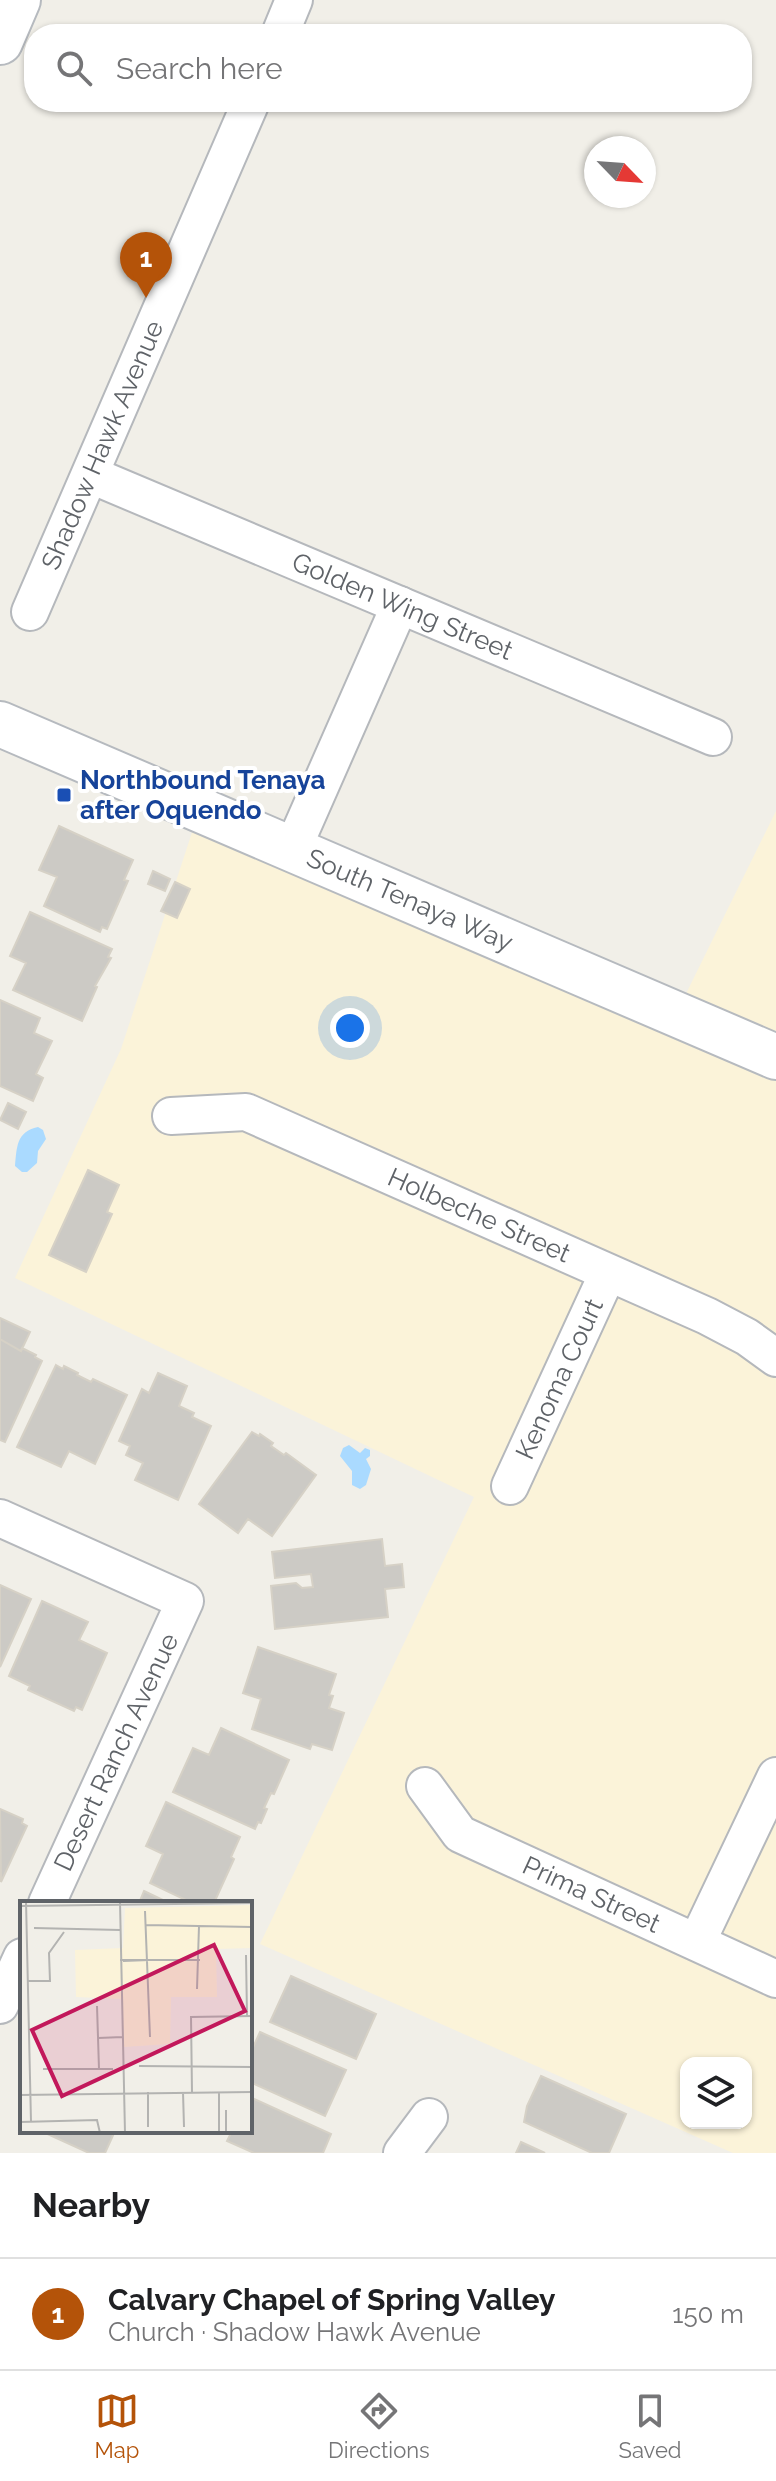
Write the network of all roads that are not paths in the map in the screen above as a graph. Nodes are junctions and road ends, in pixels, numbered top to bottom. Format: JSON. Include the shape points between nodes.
{"nodes":[{"id":1,"x":18,"y":0,"type":"edge"},
{"id":2,"x":294,"y":0,"type":"edge"},
{"id":3,"x":284,"y":24,"type":"edge"},
{"id":4,"x":0,"y":42,"type":"edge"},
{"id":5,"x":247,"y":112,"type":"edge"},
{"id":6,"x":91,"y":475,"type":"junction"},
{"id":7,"x":400,"y":605,"type":"junction"},
{"id":8,"x":30,"y":612,"type":"dead end"},
{"id":9,"x":0,"y":724,"type":"edge"},
{"id":10,"x":713,"y":737,"type":"dead end"},
{"id":11,"x":293,"y":848,"type":"junction"},
{"id":12,"x":776,"y":1057,"type":"edge"},
{"id":13,"x":171,"y":1116,"type":"dead end"},
{"id":14,"x":608,"y":1273,"type":"junction"},
{"id":15,"x":776,"y":1358,"type":"edge"},
{"id":16,"x":510,"y":1486,"type":"dead end"},
{"id":17,"x":0,"y":1518,"type":"edge"},
{"id":18,"x":776,"y":1776,"type":"edge"},
{"id":19,"x":425,"y":1786,"type":"dead end"},
{"id":20,"x":48,"y":1901,"type":"edge"},
{"id":21,"x":697,"y":1942,"type":"junction"},
{"id":22,"x":776,"y":1979,"type":"edge"},
{"id":23,"x":429,"y":2117,"type":"dead end"},
{"id":24,"x":402,"y":2153,"type":"edge"}],
"edges":[{"from":1,"to":4,"type":"street"},
{"from":2,"to":3,"type":"street"},
{"from":5,"to":6,"type":"street","name":"Shadow Hawk Avenue"},
{"from":6,"to":7,"type":"street","name":"Golden Wing Street"},
{"from":6,"to":8,"type":"street","name":"Shadow Hawk Avenue"},
{"from":7,"to":10,"type":"street","name":"Golden Wing Street"},
{"from":7,"to":11,"type":"street"},
{"from":9,"to":11,"type":"street","name":"South Tenaya Way"},
{"from":11,"to":12,"type":"street","name":"South Tenaya Way"},
{"from":13,"to":14,"type":"street","name":"Holbeche Street","via":[[246,1112]]},
{"from":14,"to":15,"type":"street","name":"Holbeche Street","via":[[707,1316]]},
{"from":14,"to":16,"type":"street","name":"Kenoma Court"},
{"from":17,"to":20,"type":"street","name":"Desert Ranch Avenue","via":[[185,1601]]},
{"from":18,"to":21,"type":"street"},
{"from":19,"to":21,"type":"street","name":"Prima Street","via":[[460,1834]]},
{"from":21,"to":22,"type":"street","name":"Prima Street"},
{"from":23,"to":24,"type":"street"}]}
